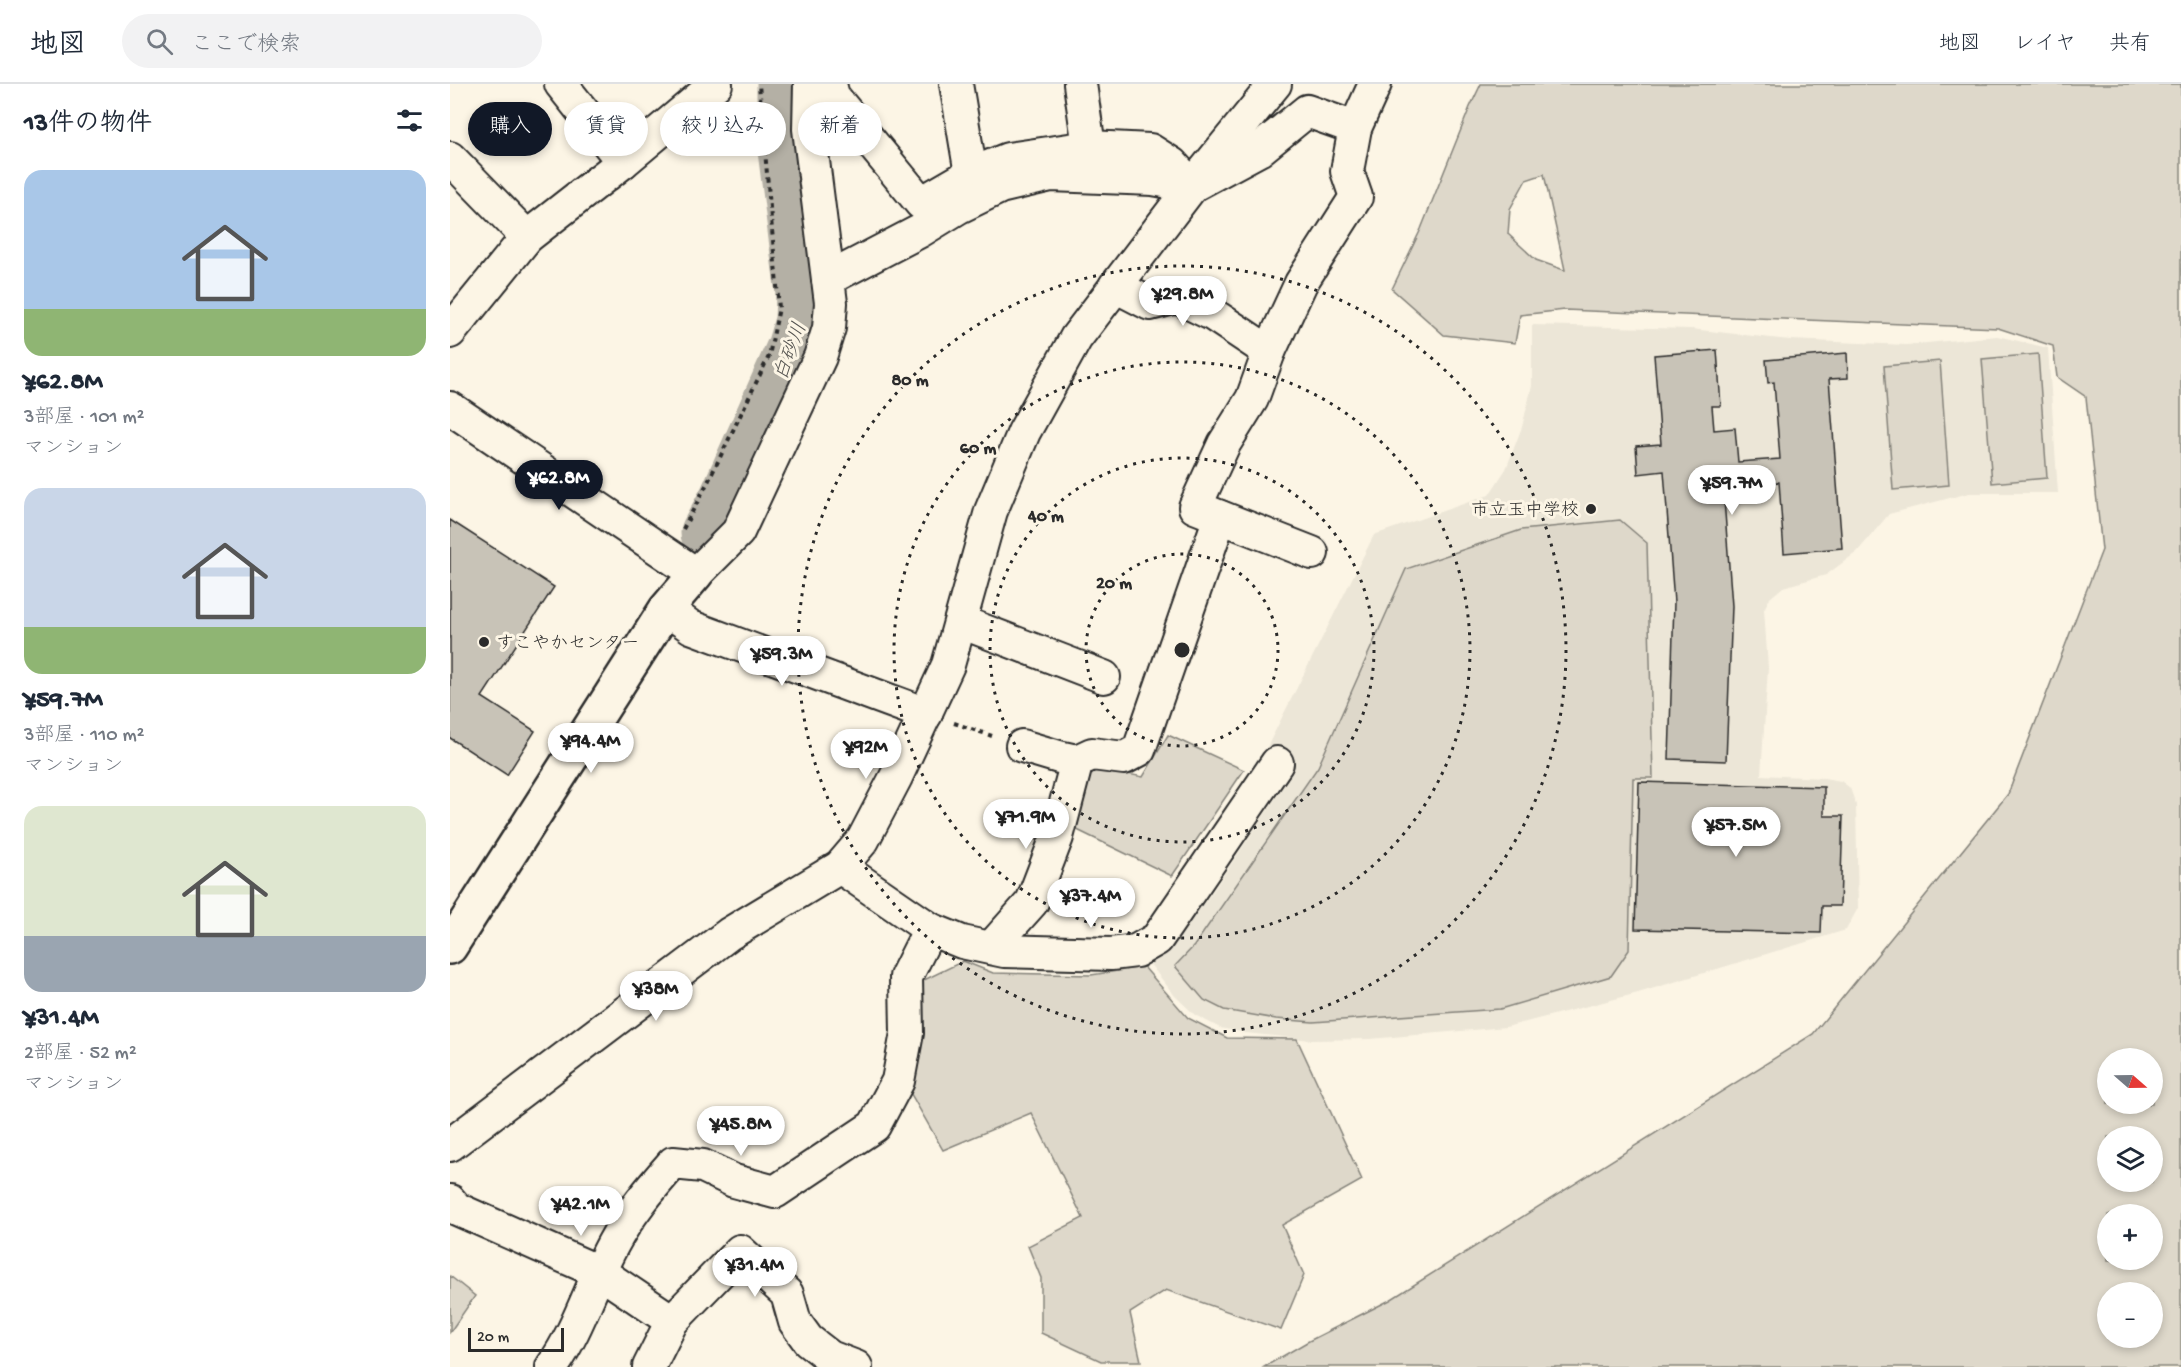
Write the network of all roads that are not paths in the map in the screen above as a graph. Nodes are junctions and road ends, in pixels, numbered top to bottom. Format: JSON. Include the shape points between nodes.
{"nodes":[{"id":1,"x":561,"y":84,"type":"edge"},
{"id":2,"x":716,"y":84,"type":"edge"},
{"id":3,"x":810,"y":84,"type":"edge"},
{"id":4,"x":830,"y":84,"type":"edge"},
{"id":5,"x":956,"y":84,"type":"edge"},
{"id":6,"x":1080,"y":84,"type":"edge"},
{"id":7,"x":1275,"y":84,"type":"edge"},
{"id":8,"x":1375,"y":84,"type":"edge"},
{"id":9,"x":1355,"y":128,"type":"junction"},
{"id":10,"x":1089,"y":147,"type":"junction"},
{"id":11,"x":450,"y":158,"type":"edge"},
{"id":12,"x":623,"y":162,"type":"junction"},
{"id":13,"x":970,"y":174,"type":"junction"},
{"id":14,"x":1192,"y":186,"type":"junction"},
{"id":15,"x":527,"y":237,"type":"junction"},
{"id":16,"x":828,"y":279,"type":"junction"},
{"id":17,"x":1115,"y":286,"type":"junction"},
{"id":18,"x":450,"y":332,"type":"edge"},
{"id":19,"x":1269,"y":352,"type":"junction"},
{"id":20,"x":450,"y":408,"type":"edge"},
{"id":21,"x":1220,"y":517,"type":"junction"},
{"id":22,"x":1312,"y":553,"type":"dead end"},
{"id":23,"x":696,"y":574,"type":"junction"},
{"id":24,"x":666,"y":609,"type":"junction"},
{"id":25,"x":961,"y":622,"type":"junction"},
{"id":26,"x":1104,"y":677,"type":"dead end"},
{"id":27,"x":926,"y":714,"type":"junction"},
{"id":28,"x":1022,"y":746,"type":"road end"},
{"id":29,"x":1077,"y":760,"type":"junction"},
{"id":30,"x":1277,"y":763,"type":"dead end"},
{"id":31,"x":840,"y":867,"type":"junction"},
{"id":32,"x":930,"y":929,"type":"junction"},
{"id":33,"x":450,"y":947,"type":"edge"},
{"id":34,"x":991,"y":948,"type":"junction"},
{"id":35,"x":450,"y":1145,"type":"edge"},
{"id":36,"x":450,"y":1201,"type":"edge"},
{"id":37,"x":601,"y":1273,"type":"junction"},
{"id":38,"x":672,"y":1321,"type":"junction"},
{"id":39,"x":552,"y":1367,"type":"edge"},
{"id":40,"x":649,"y":1367,"type":"edge"},
{"id":41,"x":856,"y":1367,"type":"edge"}],
"edges":[{"from":1,"to":12,"type":"street"},
{"from":2,"to":12,"type":"street"},
{"from":3,"to":16,"type":"street","via":[[809,129]]},
{"from":4,"to":13,"type":"street","via":[[833,96],[921,203]]},
{"from":5,"to":13,"type":"street"},
{"from":6,"to":10,"type":"street"},
{"from":7,"to":14,"type":"street"},
{"from":8,"to":9,"type":"street"},
{"from":9,"to":14,"type":"street","via":[[1307,111],[1259,150]]},
{"from":9,"to":19,"type":"street","via":[[1347,171],[1356,197],[1301,283]]},
{"from":10,"to":13,"type":"street","via":[[1008,159]]},
{"from":10,"to":14,"type":"street","via":[[1150,150],[1172,164]]},
{"from":11,"to":15,"type":"street"},
{"from":12,"to":15,"type":"street"},
{"from":14,"to":16,"type":"street","via":[[1153,179],[1050,175],[1000,187]]},
{"from":14,"to":17,"type":"street"},
{"from":15,"to":18,"type":"street"},
{"from":16,"to":23,"type":"street","via":[[829,328],[820,357],[738,532]]},
{"from":17,"to":19,"type":"street","via":[[1150,304],[1177,297],[1212,314]]},
{"from":17,"to":25,"type":"street","via":[[1076,338],[1024,432],[991,512]]},
{"from":19,"to":21,"type":"street","via":[[1252,399],[1224,444],[1195,507]]},
{"from":20,"to":23,"type":"street"},
{"from":21,"to":22,"type":"street"},
{"from":21,"to":29,"type":"street","via":[[1139,750],[1124,758],[1092,754]]},
{"from":23,"to":24,"type":"street"},
{"from":24,"to":27,"type":"street","via":[[692,627]]},
{"from":24,"to":33,"type":"street"},
{"from":25,"to":26,"type":"street"},
{"from":25,"to":27,"type":"street","via":[[948,665]]},
{"from":27,"to":31,"type":"street","via":[[863,840]]},
{"from":28,"to":29,"type":"street"},
{"from":29,"to":34,"type":"street","via":[[1057,837],[1032,902]]},
{"from":30,"to":34,"type":"street","via":[[1157,939],[1136,951],[1111,954]]},
{"from":31,"to":32,"type":"street"},
{"from":31,"to":35,"type":"street","via":[[729,934]]},
{"from":32,"to":34,"type":"street"},
{"from":32,"to":37,"type":"street","via":[[906,977],[908,1033],[898,1081],[874,1126],[775,1192],[734,1181],[702,1166],[673,1163],[641,1199]]},
{"from":36,"to":37,"type":"street","via":[[456,1209]]},
{"from":37,"to":38,"type":"street"},
{"from":37,"to":39,"type":"street"},
{"from":38,"to":40,"type":"street"},
{"from":38,"to":41,"type":"street","via":[[740,1251],[787,1294],[795,1322],[808,1340],[830,1357]]}]}
